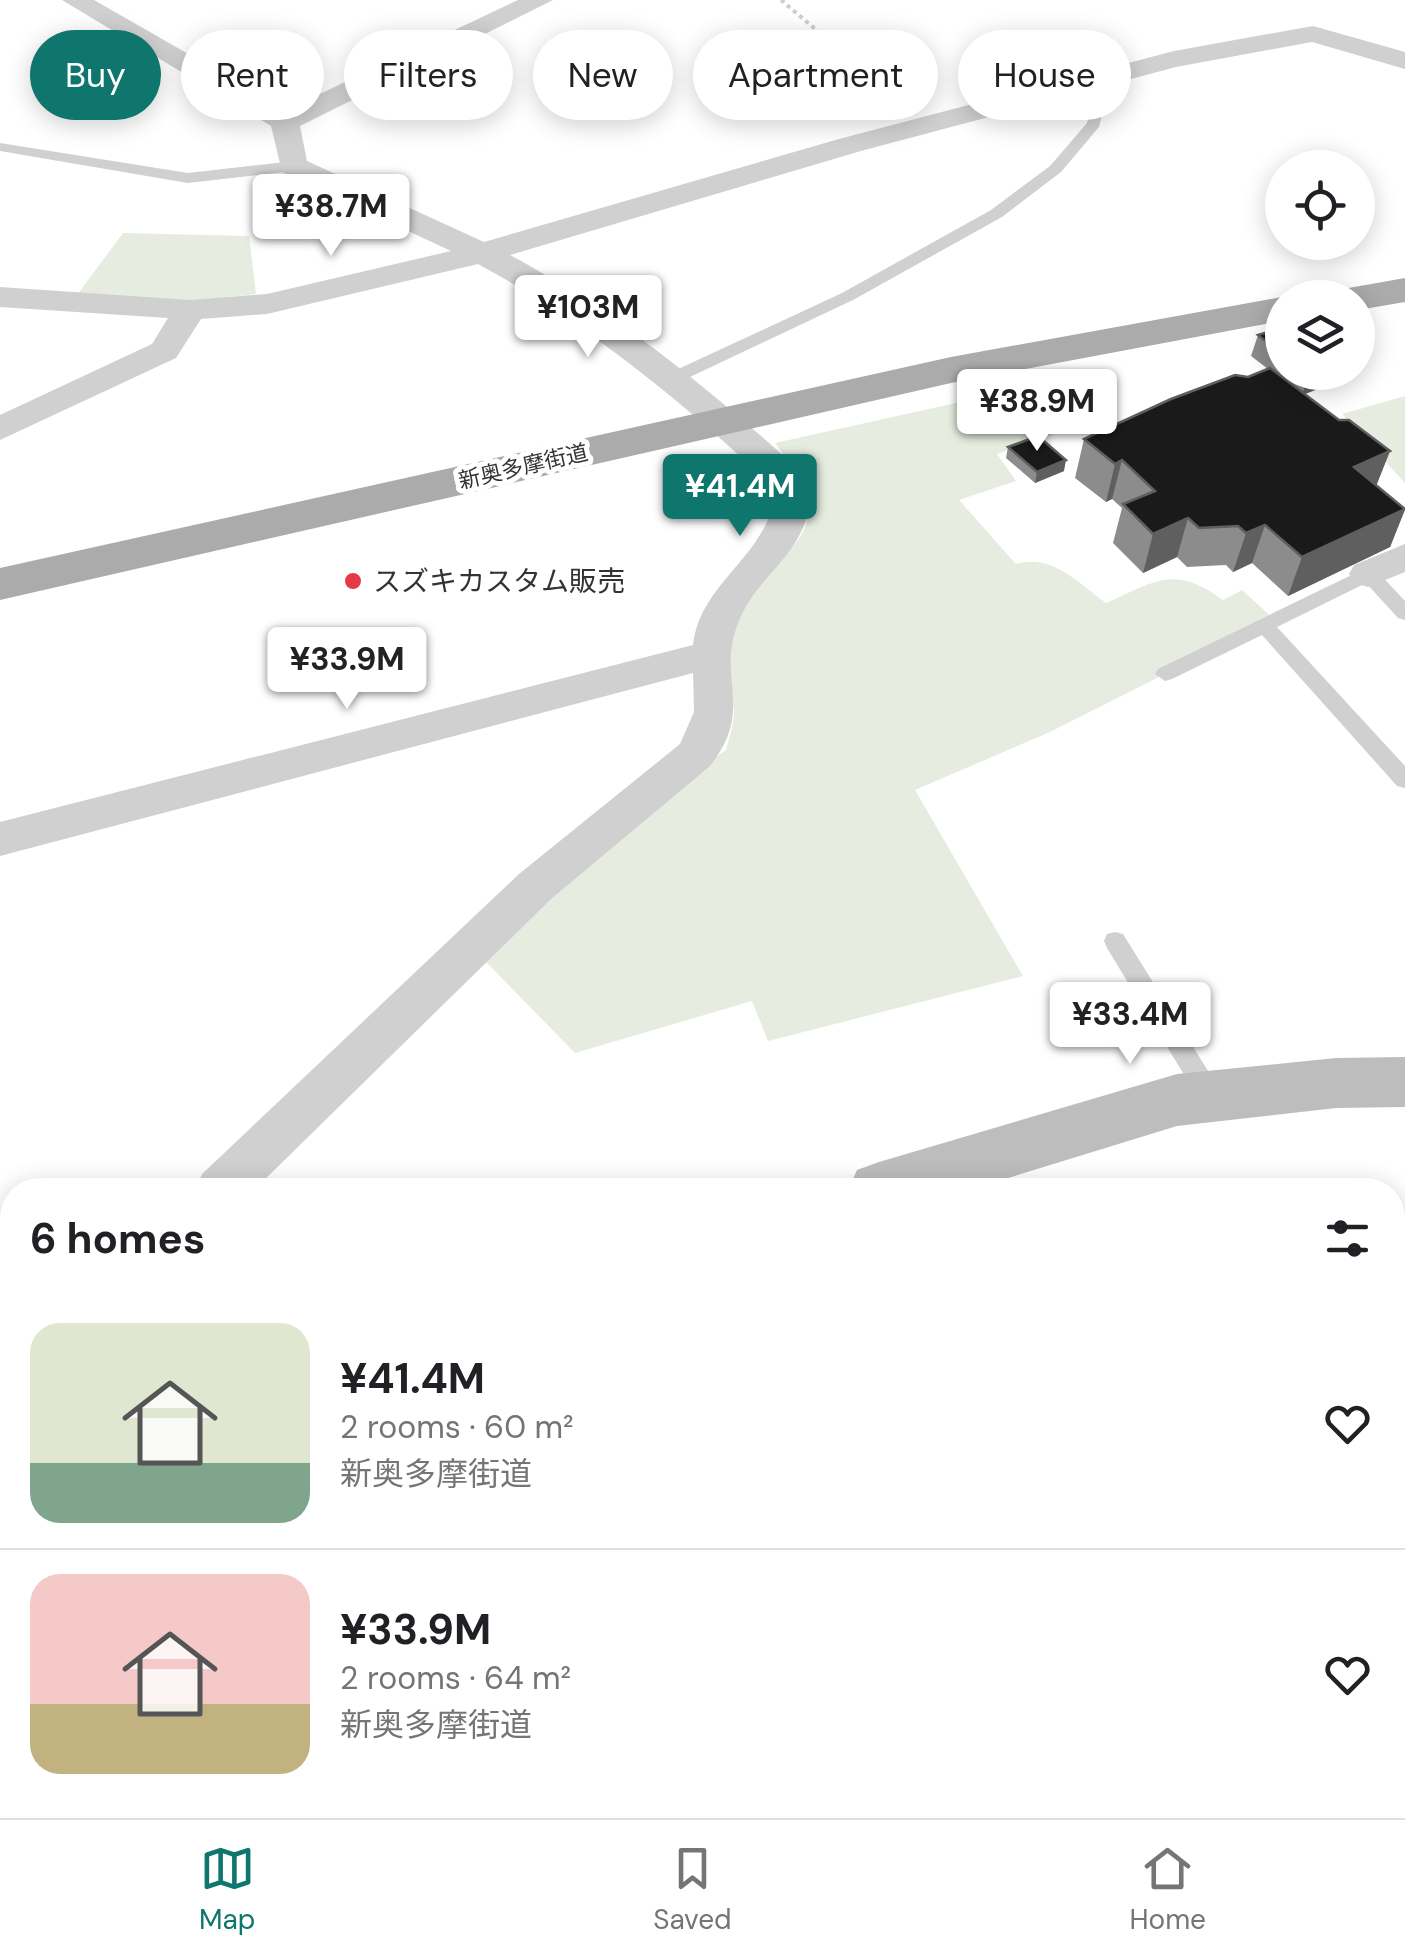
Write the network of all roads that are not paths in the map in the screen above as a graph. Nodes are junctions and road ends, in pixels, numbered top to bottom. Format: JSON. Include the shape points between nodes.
{"nodes":[{"id":1,"x":76,"y":0,"type":"edge"},
{"id":2,"x":540,"y":0,"type":"edge"},
{"id":3,"x":1289,"y":11,"type":"dead end"},
{"id":4,"x":1313,"y":34,"type":"junction"},
{"id":5,"x":1405,"y":62,"type":"edge"},
{"id":6,"x":1131,"y":72,"type":"edge"},
{"id":7,"x":958,"y":117,"type":"edge"},
{"id":8,"x":1097,"y":120,"type":"edge"},
{"id":9,"x":285,"y":122,"type":"junction"},
{"id":10,"x":0,"y":148,"type":"edge"},
{"id":11,"x":294,"y":166,"type":"junction"},
{"id":12,"x":482,"y":253,"type":"junction"},
{"id":13,"x":1405,"y":290,"type":"edge"},
{"id":14,"x":1375,"y":295,"type":"edge"},
{"id":15,"x":0,"y":296,"type":"edge"},
{"id":16,"x":190,"y":310,"type":"junction"},
{"id":17,"x":1265,"y":313,"type":"edge"},
{"id":18,"x":667,"y":380,"type":"junction"},
{"id":19,"x":724,"y":420,"type":"junction"},
{"id":20,"x":0,"y":429,"type":"edge"},
{"id":21,"x":1405,"y":556,"type":"edge"},
{"id":22,"x":1368,"y":574,"type":"junction"},
{"id":23,"x":0,"y":584,"type":"edge"},
{"id":24,"x":1405,"y":613,"type":"edge"},
{"id":25,"x":1266,"y":627,"type":"junction"},
{"id":26,"x":712,"y":654,"type":"junction"},
{"id":27,"x":1165,"y":674,"type":"dead end"},
{"id":28,"x":1405,"y":780,"type":"edge"},
{"id":29,"x":0,"y":838,"type":"edge"},
{"id":30,"x":1114,"y":941,"type":"dead end"},
{"id":31,"x":1405,"y":1082,"type":"edge"},
{"id":32,"x":1209,"y":1094,"type":"junction"},
{"id":33,"x":233,"y":1178,"type":"edge"},
{"id":34,"x":918,"y":1178,"type":"edge"}],
"edges":[{"from":1,"to":9,"type":"street"},
{"from":2,"to":9,"type":"street"},
{"from":3,"to":4,"type":"street"},
{"from":4,"to":5,"type":"street"},
{"from":4,"to":6,"type":"street"},
{"from":7,"to":12,"type":"street"},
{"from":8,"to":18,"type":"lane","via":[[1073,152],[950,244],[838,304]]},
{"from":9,"to":11,"type":"street"},
{"from":10,"to":11,"type":"lane","via":[[188,178]]},
{"from":11,"to":12,"type":"street"},
{"from":12,"to":16,"type":"street","via":[[267,304]]},
{"from":12,"to":18,"type":"street","via":[[552,291]]},
{"from":13,"to":14,"type":"main road"},
{"from":15,"to":16,"type":"street"},
{"from":16,"to":20,"type":"street","via":[[164,350]]},
{"from":17,"to":19,"type":"main road","name":"新奥多摩街道"},
{"from":18,"to":19,"type":"street"},
{"from":19,"to":23,"type":"main road","name":"新奥多摩街道"},
{"from":19,"to":26,"type":"street","via":[[795,486],[795,512],[787,534],[719,621]]},
{"from":21,"to":22,"type":"street"},
{"from":22,"to":24,"type":"lane"},
{"from":22,"to":25,"type":"lane"},
{"from":25,"to":27,"type":"lane"},
{"from":25,"to":28,"type":"lane"},
{"from":26,"to":29,"type":"street"},
{"from":26,"to":33,"type":"street","via":[[718,697],[714,727],[700,750],[584,842]]},
{"from":30,"to":32,"type":"lane"},
{"from":31,"to":32,"type":"street"},
{"from":32,"to":34,"type":"street"}]}
